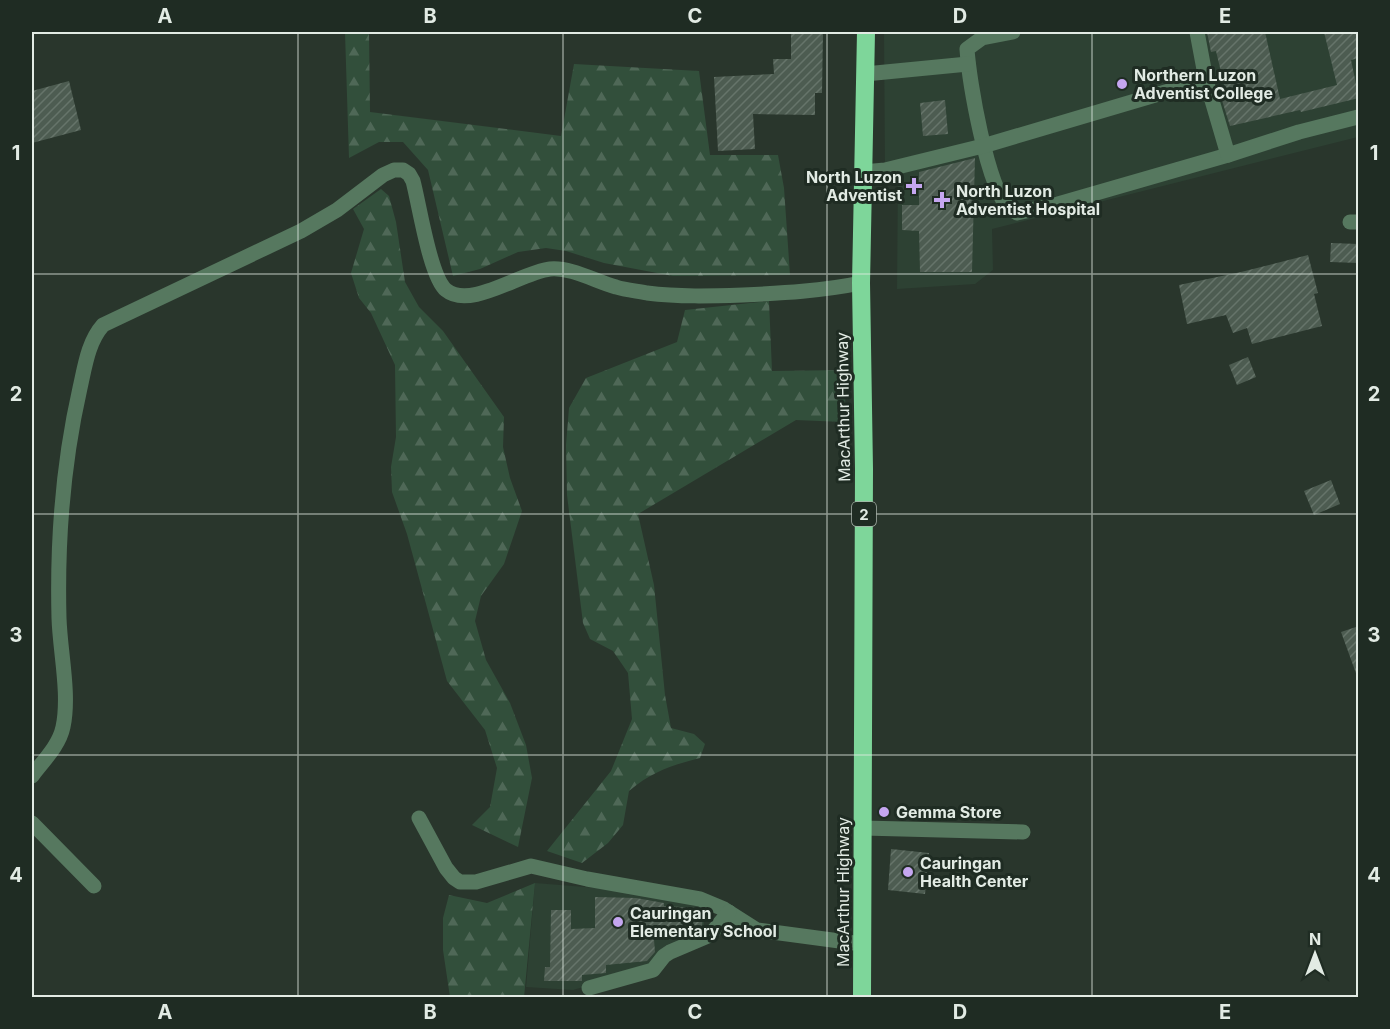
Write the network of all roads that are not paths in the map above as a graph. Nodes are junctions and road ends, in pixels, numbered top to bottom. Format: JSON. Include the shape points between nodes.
{"nodes":[{"id":1,"x":866,"y":32,"type":"edge"},
{"id":2,"x":1012,"y":32,"type":"edge"},
{"id":3,"x":1197,"y":32,"type":"edge"},
{"id":4,"x":968,"y":64,"type":"junction"},
{"id":5,"x":865,"y":74,"type":"junction"},
{"id":6,"x":1206,"y":80,"type":"junction"},
{"id":7,"x":1359,"y":117,"type":"edge"},
{"id":8,"x":983,"y":146,"type":"junction"},
{"id":9,"x":1228,"y":155,"type":"junction"},
{"id":10,"x":863,"y":172,"type":"junction"},
{"id":11,"x":861,"y":283,"type":"junction"},
{"id":12,"x":32,"y":776,"type":"edge"},
{"id":13,"x":419,"y":818,"type":"dead end"},
{"id":14,"x":32,"y":823,"type":"edge"},
{"id":15,"x":863,"y":828,"type":"junction"},
{"id":16,"x":1023,"y":832,"type":"dead end"},
{"id":17,"x":94,"y":886,"type":"dead end"},
{"id":18,"x":729,"y":912,"type":"junction"},
{"id":19,"x":862,"y":944,"type":"junction"},
{"id":20,"x":589,"y":988,"type":"dead end"},
{"id":21,"x":862,"y":998,"type":"edge"}],
"edges":[{"from":1,"to":5,"type":"highway","name":"MacArthur Highway","number":"2"},
{"from":2,"to":4,"type":"street","via":[[982,39],[967,49]]},
{"from":3,"to":6,"type":"street"},
{"from":4,"to":5,"type":"street"},
{"from":4,"to":8,"type":"street"},
{"from":5,"to":10,"type":"highway","name":"MacArthur Highway","number":"2"},
{"from":6,"to":8,"type":"street"},
{"from":6,"to":9,"type":"street"},
{"from":7,"to":9,"type":"street"},
{"from":8,"to":9,"type":"street","via":[[997,186],[1009,208],[1017,213]]},
{"from":8,"to":10,"type":"street"},
{"from":10,"to":11,"type":"highway","name":"MacArthur Highway","number":"2"},
{"from":11,"to":12,"type":"street","via":[[777,294],[679,296],[618,288],[576,273],[550,269],[490,290],[458,295],[445,290],[438,276],[413,181],[403,170],[394,170],[301,231],[103,325],[93,338],[81,382],[62,510],[59,617],[65,713],[54,748]]},
{"from":11,"to":15,"type":"highway","name":"MacArthur Highway","number":"2"},
{"from":13,"to":18,"type":"street","via":[[446,868],[460,882],[476,882],[531,866],[700,899]]},
{"from":14,"to":17,"type":"street"},
{"from":15,"to":16,"type":"street"},
{"from":15,"to":19,"type":"highway","name":"MacArthur Highway","number":"2"},
{"from":18,"to":19,"type":"street","via":[[757,930]]},
{"from":18,"to":20,"type":"street","via":[[710,935],[670,952],[653,970]]},
{"from":19,"to":21,"type":"highway","name":"MacArthur Highway","number":"2"}]}
